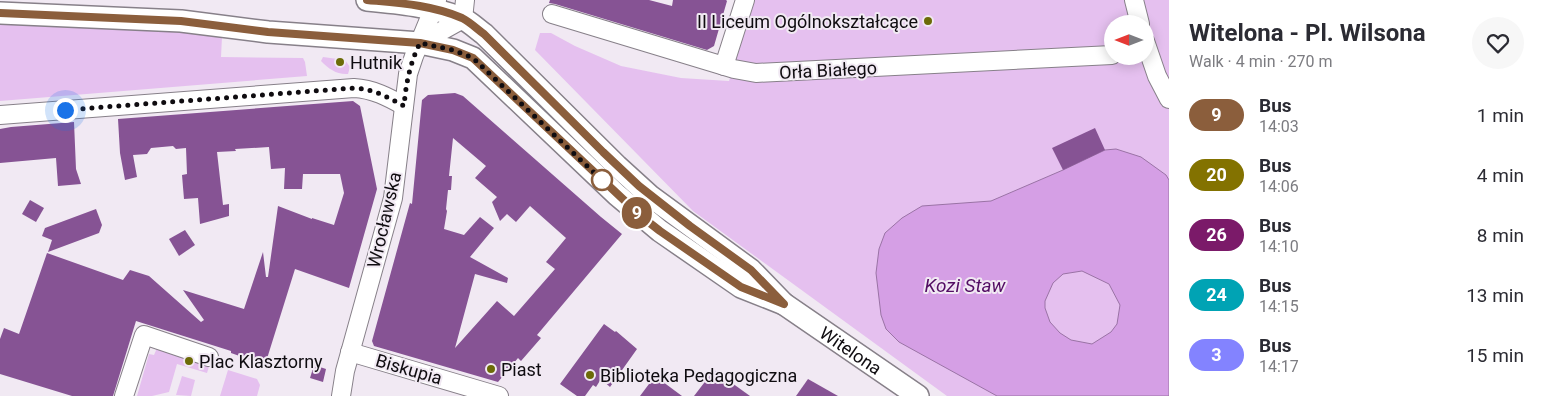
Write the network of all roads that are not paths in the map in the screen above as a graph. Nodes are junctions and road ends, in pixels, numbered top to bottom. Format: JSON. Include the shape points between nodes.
{"nodes":[{"id":1,"x":745,"y":0,"type":"edge"},
{"id":2,"x":1134,"y":0,"type":"edge"},
{"id":3,"x":377,"y":1,"type":"edge"},
{"id":4,"x":436,"y":5,"type":"edge"},
{"id":5,"x":464,"y":9,"type":"edge"},
{"id":6,"x":0,"y":13,"type":"edge"},
{"id":7,"x":552,"y":14,"type":"dead end"},
{"id":8,"x":1138,"y":15,"type":"edge"},
{"id":9,"x":420,"y":43,"type":"junction"},
{"id":10,"x":1104,"y":55,"type":"edge"},
{"id":11,"x":1153,"y":65,"type":"edge"},
{"id":12,"x":724,"y":66,"type":"junction"},
{"id":13,"x":1169,"y":99,"type":"edge"},
{"id":14,"x":404,"y":106,"type":"junction"},
{"id":15,"x":0,"y":115,"type":"edge"},
{"id":16,"x":784,"y":304,"type":"junction"},
{"id":17,"x":350,"y":352,"type":"junction"},
{"id":18,"x":209,"y":357,"type":"dead end"},
{"id":19,"x":124,"y":396,"type":"edge"},
{"id":20,"x":341,"y":396,"type":"edge"},
{"id":21,"x":497,"y":396,"type":"edge"},
{"id":22,"x":918,"y":396,"type":"edge"}],
"edges":[{"from":1,"to":12,"type":"street"},
{"from":2,"to":8,"type":"street"},
{"from":3,"to":4,"type":"main road","name":"Witelona"},
{"from":4,"to":5,"type":"main road","name":"Witelona"},
{"from":4,"to":9,"type":"street","name":"Wrocławska"},
{"from":5,"to":9,"type":"street"},
{"from":5,"to":16,"type":"main road","name":"Witelona","via":[[484,34],[617,166],[650,196],[751,270]]},
{"from":6,"to":9,"type":"main road","via":[[181,21],[268,32]]},
{"from":7,"to":12,"type":"street","name":"Orła Białego"},
{"from":9,"to":14,"type":"street","name":"Wrocławska","via":[[408,74]]},
{"from":9,"to":16,"type":"main road","name":"Witelona","via":[[473,58],[654,226],[741,287]]},
{"from":10,"to":12,"type":"street","name":"Orła Białego","via":[[764,74]]},
{"from":11,"to":13,"type":"street"},
{"from":14,"to":15,"type":"street","via":[[382,94],[354,88]]},
{"from":14,"to":17,"type":"street","name":"Wrocławska","via":[[393,196]]},
{"from":16,"to":22,"type":"main road","name":"Witelona"},
{"from":17,"to":20,"type":"street","name":"Wrocławska"},
{"from":17,"to":21,"type":"street","name":"Biskupia"},
{"from":18,"to":19,"type":"street","via":[[144,335]]}]}
